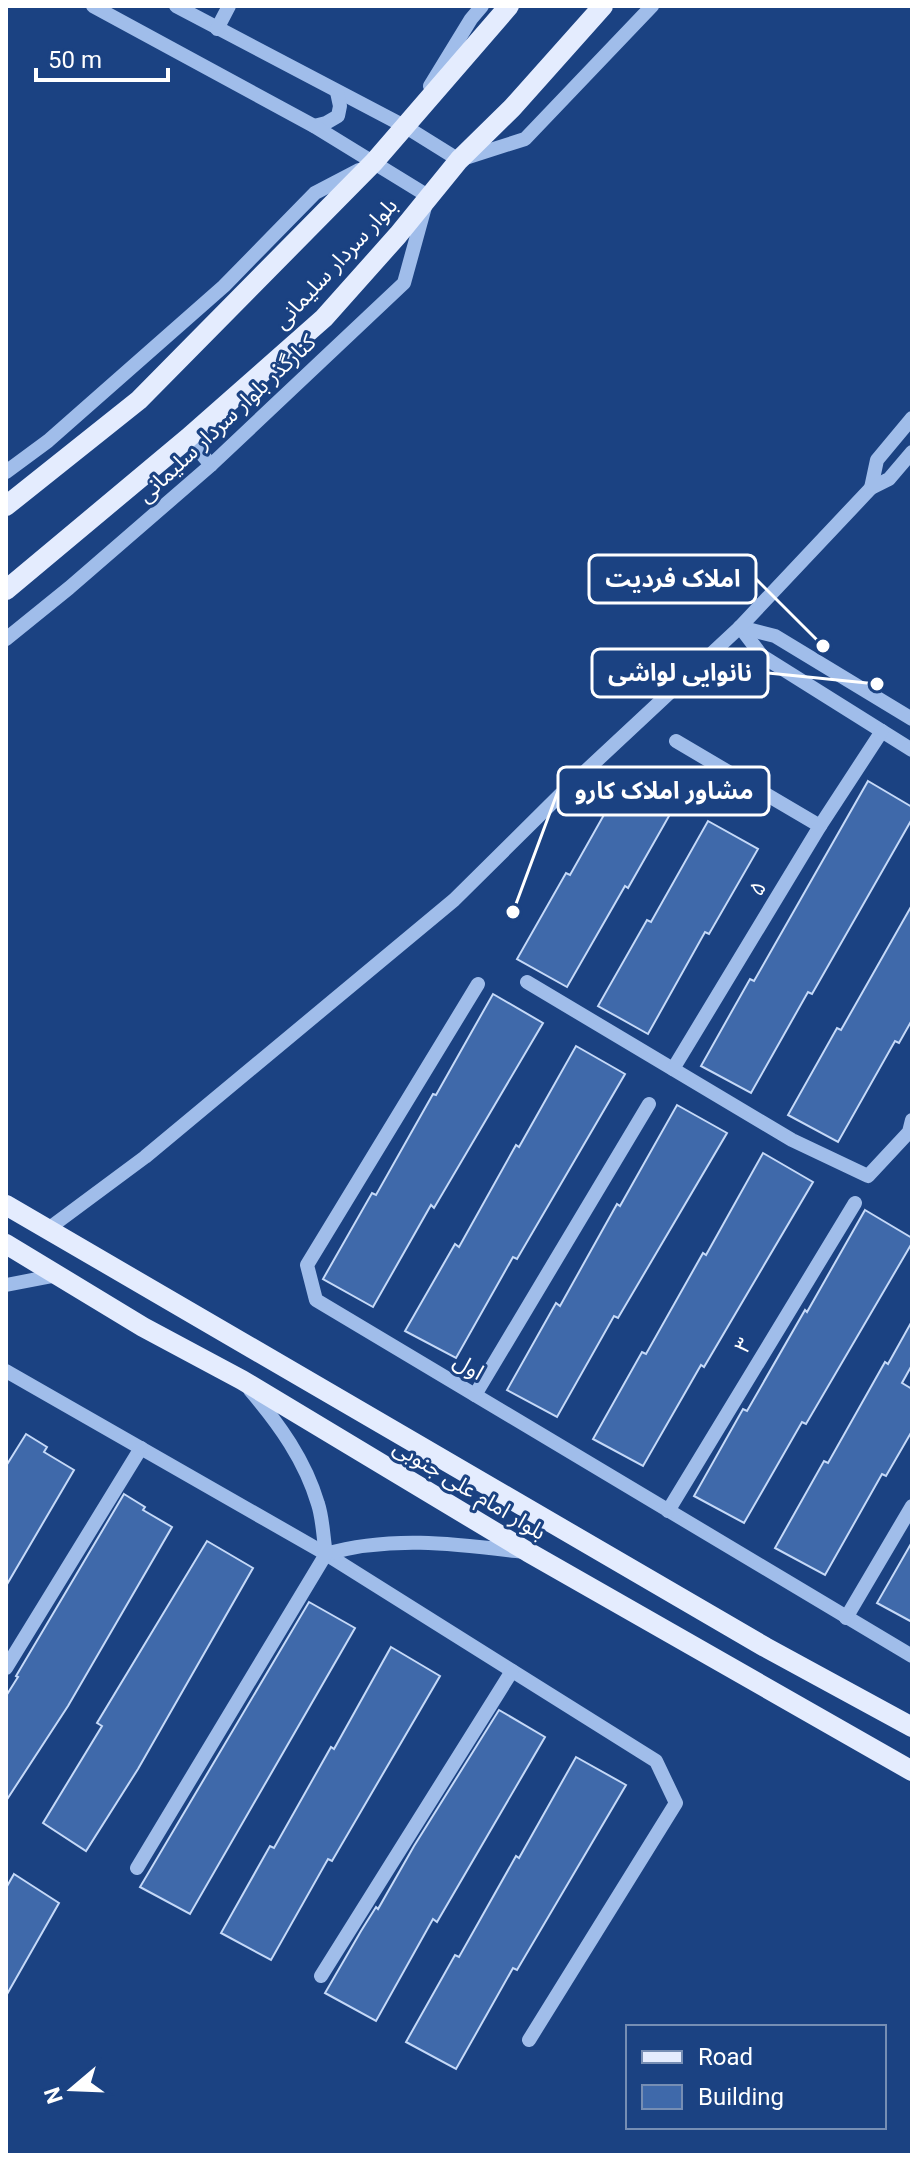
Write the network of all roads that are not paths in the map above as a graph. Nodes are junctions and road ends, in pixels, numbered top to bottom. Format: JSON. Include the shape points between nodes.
{"nodes":[{"id":1,"x":93,"y":6,"type":"edge"},
{"id":2,"x":176,"y":6,"type":"edge"},
{"id":3,"x":229,"y":6,"type":"edge"},
{"id":4,"x":482,"y":6,"type":"edge"},
{"id":5,"x":509,"y":6,"type":"edge"},
{"id":6,"x":603,"y":6,"type":"edge"},
{"id":7,"x":652,"y":6,"type":"edge"},
{"id":8,"x":217,"y":29,"type":"junction"},
{"id":9,"x":337,"y":92,"type":"junction"},
{"id":10,"x":314,"y":126,"type":"junction"},
{"id":11,"x":406,"y":127,"type":"junction"},
{"id":12,"x":459,"y":160,"type":"junction"},
{"id":13,"x":374,"y":162,"type":"junction"},
{"id":14,"x":428,"y":196,"type":"junction"},
{"id":15,"x":120,"y":377,"type":"junction"},
{"id":16,"x":139,"y":400,"type":"junction"},
{"id":17,"x":912,"y":418,"type":"edge"},
{"id":18,"x":188,"y":438,"type":"junction"},
{"id":19,"x":912,"y":452,"type":"edge"},
{"id":20,"x":211,"y":465,"type":"junction"},
{"id":21,"x":6,"y":472,"type":"edge"},
{"id":22,"x":871,"y":488,"type":"junction"},
{"id":23,"x":6,"y":506,"type":"edge"},
{"id":24,"x":6,"y":590,"type":"edge"},
{"id":25,"x":740,"y":627,"type":"junction"},
{"id":26,"x":6,"y":639,"type":"edge"},
{"id":27,"x":912,"y":719,"type":"edge"},
{"id":28,"x":882,"y":731,"type":"junction"},
{"id":29,"x":676,"y":741,"type":"dead end"},
{"id":30,"x":912,"y":750,"type":"edge"},
{"id":31,"x":820,"y":826,"type":"junction"},
{"id":32,"x":527,"y":982,"type":"dead end"},
{"id":33,"x":478,"y":984,"type":"dead end"},
{"id":34,"x":673,"y":1069,"type":"junction"},
{"id":35,"x":649,"y":1104,"type":"dead end"},
{"id":36,"x":912,"y":1120,"type":"edge"},
{"id":37,"x":855,"y":1203,"type":"dead end"},
{"id":38,"x":6,"y":1205,"type":"edge"},
{"id":39,"x":48,"y":1229,"type":"junction"},
{"id":40,"x":6,"y":1244,"type":"edge"},
{"id":41,"x":58,"y":1275,"type":"junction"},
{"id":42,"x":6,"y":1285,"type":"edge"},
{"id":43,"x":245,"y":1344,"type":"junction"},
{"id":44,"x":6,"y":1371,"type":"edge"},
{"id":45,"x":235,"y":1376,"type":"junction"},
{"id":46,"x":475,"y":1395,"type":"junction"},
{"id":47,"x":141,"y":1448,"type":"junction"},
{"id":48,"x":912,"y":1506,"type":"edge"},
{"id":49,"x":668,"y":1511,"type":"junction"},
{"id":50,"x":528,"y":1552,"type":"junction"},
{"id":51,"x":326,"y":1554,"type":"junction"},
{"id":52,"x":846,"y":1618,"type":"junction"},
{"id":53,"x":912,"y":1656,"type":"edge"},
{"id":54,"x":6,"y":1668,"type":"edge"},
{"id":55,"x":512,"y":1671,"type":"junction"},
{"id":56,"x":912,"y":1727,"type":"edge"},
{"id":57,"x":912,"y":1771,"type":"edge"},
{"id":58,"x":137,"y":1868,"type":"dead end"},
{"id":59,"x":321,"y":1976,"type":"dead end"},
{"id":60,"x":529,"y":2040,"type":"dead end"}],
"edges":[{"from":1,"to":10,"type":"street"},
{"from":2,"to":8,"type":"street"},
{"from":3,"to":8,"type":"street"},
{"from":4,"to":11,"type":"street"},
{"from":5,"to":11,"type":"main road","name":"بلوار سردار سلیمانی"},
{"from":6,"to":12,"type":"main road","name":"بلوار سردار سلیمانی"},
{"from":7,"to":12,"type":"street","via":[[525,139]]},
{"from":8,"to":9,"type":"street"},
{"from":9,"to":10,"type":"street","via":[[338,116]]},
{"from":9,"to":11,"type":"street"},
{"from":10,"to":13,"type":"street"},
{"from":11,"to":12,"type":"street"},
{"from":11,"to":13,"type":"main road","name":"بلوار سردار سلیمانی"},
{"from":12,"to":14,"type":"main road","name":"بلوار سردار سلیمانی"},
{"from":13,"to":14,"type":"street"},
{"from":13,"to":15,"type":"street","via":[[315,193],[224,286]]},
{"from":13,"to":16,"type":"main road","name":"بلوار سردار سلیمانی"},
{"from":14,"to":18,"type":"main road","name":"بلوار سردار سلیمانی","via":[[324,318]]},
{"from":14,"to":20,"type":"street","name":"کنارگذر بلوار سردار سلیمانی","via":[[404,283]]},
{"from":15,"to":16,"type":"street"},
{"from":15,"to":21,"type":"street"},
{"from":16,"to":23,"type":"main road","name":"بلوار سردار سلیمانی"},
{"from":17,"to":22,"type":"street","via":[[877,460]]},
{"from":18,"to":20,"type":"street"},
{"from":18,"to":24,"type":"main road","name":"بلوار سردار سلیمانی"},
{"from":19,"to":22,"type":"street","via":[[889,479]]},
{"from":20,"to":26,"type":"street","name":"کنارگذر بلوار سردار سلیمانی"},
{"from":22,"to":25,"type":"street"},
{"from":25,"to":27,"type":"street","via":[[775,636]]},
{"from":25,"to":28,"type":"street","via":[[762,656]]},
{"from":25,"to":39,"type":"street","via":[[454,900],[145,1157]]},
{"from":28,"to":30,"type":"street"},
{"from":28,"to":31,"type":"street","name":"۵"},
{"from":29,"to":31,"type":"street"},
{"from":31,"to":34,"type":"street","name":"۵"},
{"from":32,"to":34,"type":"street"},
{"from":33,"to":46,"type":"street","name":"اول","via":[[307,1265],[316,1300]]},
{"from":34,"to":36,"type":"street","via":[[792,1140],[868,1176],[909,1132]]},
{"from":35,"to":46,"type":"street"},
{"from":37,"to":49,"type":"street","name":"۳"},
{"from":38,"to":39,"type":"main road","name":"بلوار امام علی جنوبی"},
{"from":39,"to":43,"type":"main road","name":"بلوار امام علی جنوبی"},
{"from":40,"to":41,"type":"main road","name":"بلوار امام علی جنوبی"},
{"from":41,"to":42,"type":"street"},
{"from":41,"to":45,"type":"main road","name":"بلوار امام علی جنوبی"},
{"from":43,"to":45,"type":"main road"},
{"from":43,"to":56,"type":"main road","name":"بلوار امام علی جنوبی"},
{"from":44,"to":47,"type":"street"},
{"from":45,"to":50,"type":"main road","name":"بلوار امام علی جنوبی"},
{"from":45,"to":51,"type":"street","via":[[280,1425],[302,1463],[318,1504]]},
{"from":46,"to":49,"type":"street","name":"اول"},
{"from":47,"to":51,"type":"street"},
{"from":47,"to":54,"type":"street"},
{"from":48,"to":52,"type":"street"},
{"from":49,"to":52,"type":"street","name":"اول"},
{"from":50,"to":51,"type":"street","via":[[436,1542],[355,1546]]},
{"from":50,"to":57,"type":"main road","name":"بلوار امام علی جنوبی"},
{"from":51,"to":55,"type":"street"},
{"from":51,"to":58,"type":"street"},
{"from":52,"to":53,"type":"street","name":"اول"},
{"from":55,"to":59,"type":"street"},
{"from":55,"to":60,"type":"street","via":[[656,1761],[676,1803]]}]}
